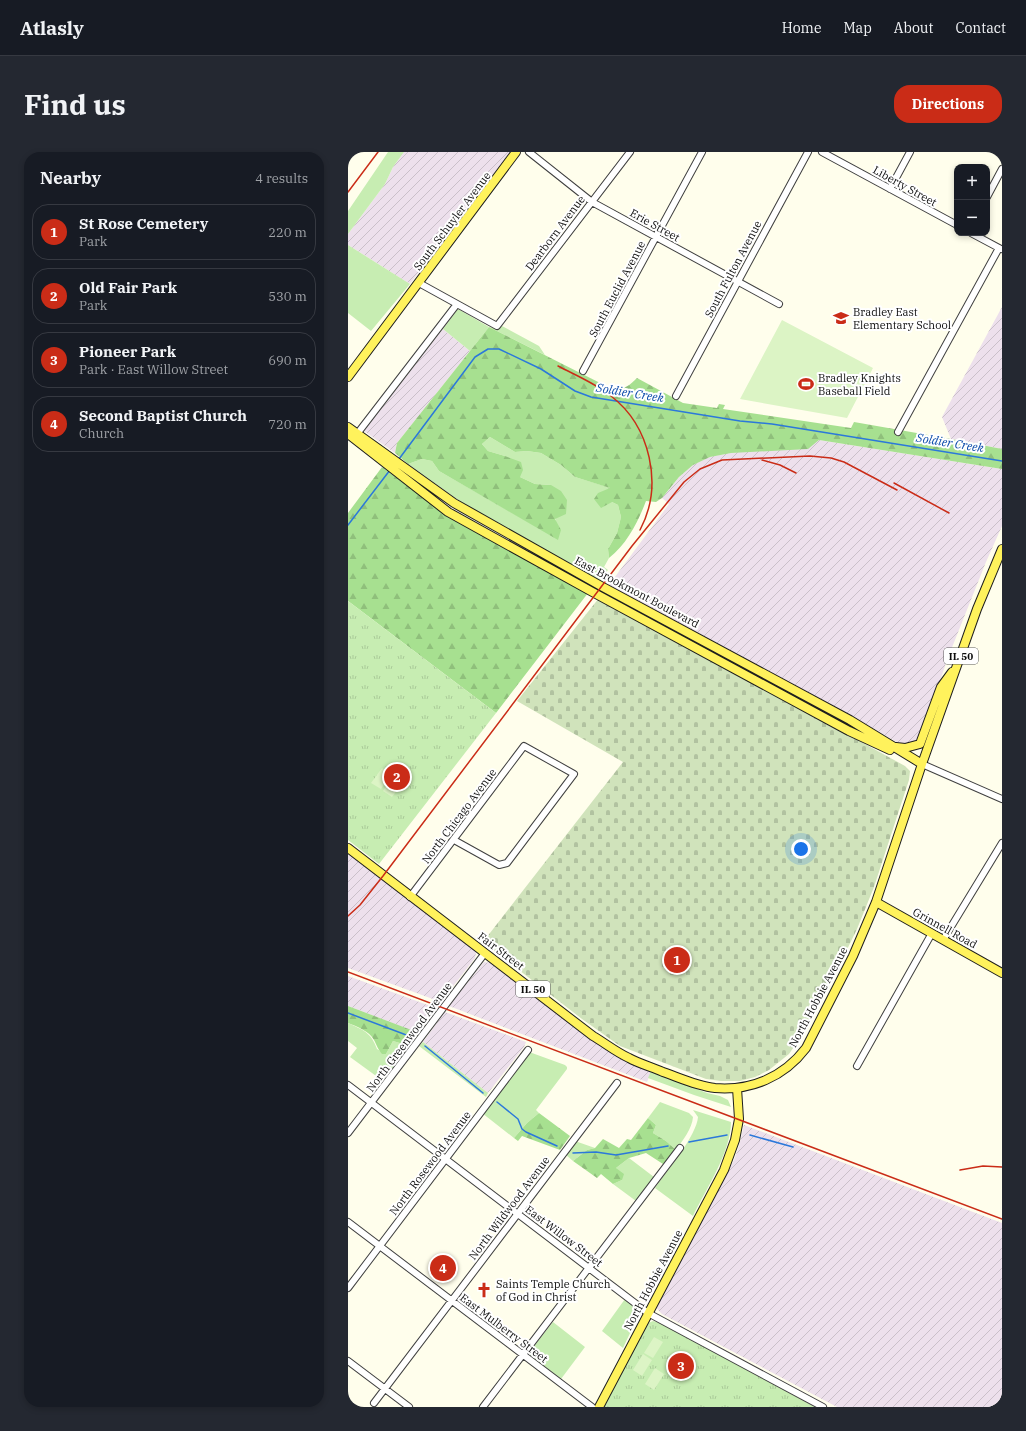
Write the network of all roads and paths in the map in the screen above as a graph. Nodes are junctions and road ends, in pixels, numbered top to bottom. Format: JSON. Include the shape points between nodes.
{"nodes":[{"id":1,"x":516,"y":152,"type":"edge"},
{"id":2,"x":529,"y":152,"type":"edge"},
{"id":3,"x":630,"y":152,"type":"edge"},
{"id":4,"x":702,"y":152,"type":"edge"},
{"id":5,"x":808,"y":152,"type":"edge"},
{"id":6,"x":822,"y":152,"type":"edge"},
{"id":7,"x":910,"y":152,"type":"edge"},
{"id":8,"x":1002,"y":169,"type":"edge"},
{"id":9,"x":890,"y":189,"type":"junction"},
{"id":10,"x":990,"y":191,"type":"edge"},
{"id":11,"x":592,"y":202,"type":"junction"},
{"id":12,"x":954,"y":223,"type":"edge"},
{"id":13,"x":976,"y":236,"type":"edge"},
{"id":14,"x":656,"y":238,"type":"junction"},
{"id":15,"x":1000,"y":249,"type":"edge"},
{"id":16,"x":737,"y":282,"type":"junction"},
{"id":17,"x":419,"y":283,"type":"junction"},
{"id":18,"x":457,"y":304,"type":"junction"},
{"id":19,"x":779,"y":304,"type":"dead end"},
{"id":20,"x":583,"y":371,"type":"dead end"},
{"id":21,"x":348,"y":377,"type":"edge"},
{"id":22,"x":676,"y":396,"type":"dead end"},
{"id":23,"x":348,"y":427,"type":"edge"},
{"id":24,"x":898,"y":432,"type":"dead end"},
{"id":25,"x":348,"y":434,"type":"edge"},
{"id":26,"x":357,"y":434,"type":"junction"},
{"id":27,"x":388,"y":461,"type":"junction"},
{"id":28,"x":399,"y":469,"type":"junction"},
{"id":29,"x":1002,"y":549,"type":"edge"},
{"id":30,"x":957,"y":667,"type":"junction"},
{"id":31,"x":892,"y":745,"type":"junction"},
{"id":32,"x":922,"y":764,"type":"junction"},
{"id":33,"x":1002,"y":799,"type":"edge"},
{"id":34,"x":454,"y":840,"type":"junction"},
{"id":35,"x":1002,"y":843,"type":"edge"},
{"id":36,"x":348,"y":848,"type":"edge"},
{"id":37,"x":410,"y":897,"type":"junction"},
{"id":38,"x":876,"y":902,"type":"junction"},
{"id":39,"x":932,"y":933,"type":"junction"},
{"id":40,"x":943,"y":940,"type":"junction"},
{"id":41,"x":485,"y":953,"type":"junction"},
{"id":42,"x":1002,"y":973,"type":"edge"},
{"id":43,"x":528,"y":1050,"type":"dead end"},
{"id":44,"x":857,"y":1066,"type":"dead end"},
{"id":45,"x":617,"y":1083,"type":"dead end"},
{"id":46,"x":348,"y":1085,"type":"edge"},
{"id":47,"x":737,"y":1088,"type":"junction"},
{"id":48,"x":371,"y":1103,"type":"junction"},
{"id":49,"x":348,"y":1133,"type":"edge"},
{"id":50,"x":680,"y":1148,"type":"dead end"},
{"id":51,"x":445,"y":1159,"type":"junction"},
{"id":52,"x":518,"y":1214,"type":"junction"},
{"id":53,"x":348,"y":1222,"type":"edge"},
{"id":54,"x":380,"y":1246,"type":"junction"},
{"id":55,"x":589,"y":1268,"type":"junction"},
{"id":56,"x":348,"y":1288,"type":"edge"},
{"id":57,"x":451,"y":1301,"type":"junction"},
{"id":58,"x":648,"y":1313,"type":"junction"},
{"id":59,"x":523,"y":1355,"type":"junction"},
{"id":60,"x":348,"y":1361,"type":"edge"},
{"id":61,"x":384,"y":1389,"type":"junction"},
{"id":62,"x":374,"y":1403,"type":"dead end"},
{"id":63,"x":409,"y":1407,"type":"edge"},
{"id":64,"x":483,"y":1407,"type":"edge"},
{"id":65,"x":592,"y":1407,"type":"edge"},
{"id":66,"x":599,"y":1407,"type":"edge"},
{"id":67,"x":823,"y":1407,"type":"edge"}],
"edges":[{"from":1,"to":17,"type":"main road","name":"South Schuyler Avenue"},
{"from":2,"to":11,"type":"street","name":"Erie Street"},
{"from":3,"to":11,"type":"street","name":"Dearborn Avenue"},
{"from":4,"to":14,"type":"street","name":"South Euclid Avenue"},
{"from":5,"to":16,"type":"street","name":"South Fulton Avenue"},
{"from":6,"to":9,"type":"street","name":"Liberty Street"},
{"from":7,"to":9,"type":"street"},
{"from":8,"to":10,"type":"street"},
{"from":9,"to":12,"type":"street","name":"Liberty Street"},
{"from":11,"to":14,"type":"street","name":"Erie Street"},
{"from":11,"to":18,"type":"street","name":"Dearborn Avenue","via":[[497,326]]},
{"from":13,"to":15,"type":"street"},
{"from":14,"to":16,"type":"street","name":"Erie Street"},
{"from":14,"to":20,"type":"street","name":"South Euclid Avenue"},
{"from":15,"to":24,"type":"street"},
{"from":16,"to":19,"type":"street","name":"Erie Street"},
{"from":16,"to":22,"type":"street","name":"South Fulton Avenue"},
{"from":17,"to":18,"type":"street"},
{"from":17,"to":21,"type":"main road","name":"South Schuyler Avenue"},
{"from":18,"to":26,"type":"street"},
{"from":23,"to":26,"type":"main road","name":"East Brookmont Boulevard"},
{"from":25,"to":27,"type":"main road","name":"East Brookmont Boulevard"},
{"from":26,"to":27,"type":"main road","name":"East Brookmont Boulevard"},
{"from":27,"to":28,"type":"main road","name":"East Brookmont Boulevard"},
{"from":28,"to":31,"type":"main road","name":"East Brookmont Boulevard","via":[[602,586]]},
{"from":28,"to":32,"type":"main road","name":"East Brookmont Boulevard","via":[[448,512],[849,731]]},
{"from":29,"to":30,"type":"main road","name":"North Hobbie Avenue","number":"IL 50"},
{"from":30,"to":31,"type":"main road","via":[[941,687],[920,744],[905,748]]},
{"from":30,"to":32,"type":"main road","name":"North Hobbie Avenue","number":"IL 50"},
{"from":31,"to":32,"type":"main road","name":"East Brookmont Boulevard"},
{"from":32,"to":33,"type":"street","name":"East Brookmont Boulevard"},
{"from":32,"to":38,"type":"main road","name":"North Hobbie Avenue","number":"IL 50"},
{"from":34,"to":34,"type":"street","name":"North Chicago Avenue","via":[[524,746],[574,774],[507,863],[499,865]]},
{"from":34,"to":37,"type":"street","name":"North Chicago Avenue"},
{"from":35,"to":40,"type":"street"},
{"from":36,"to":37,"type":"main road","name":"Fair Street","number":"IL 50"},
{"from":37,"to":41,"type":"main road","name":"Fair Street","number":"IL 50"},
{"from":38,"to":39,"type":"main road","name":"Grinnell Road"},
{"from":38,"to":47,"type":"main road","name":"North Hobbie Avenue","number":"IL 50","via":[[853,956],[800,1056],[776,1075]]},
{"from":39,"to":40,"type":"main road","name":"Grinnell Road"},
{"from":39,"to":44,"type":"street"},
{"from":40,"to":42,"type":"main road","name":"Grinnell Road"},
{"from":41,"to":47,"type":"main road","name":"Fair Street","number":"IL 50","via":[[593,1036],[628,1058],[687,1081],[714,1088]]},
{"from":41,"to":48,"type":"street","name":"North Greenwood Avenue"},
{"from":43,"to":51,"type":"street","name":"North Rosewood Avenue"},
{"from":45,"to":52,"type":"street","name":"North Wildwood Avenue"},
{"from":46,"to":48,"type":"street","name":"East Willow Street"},
{"from":47,"to":58,"type":"main road","name":"North Hobbie Avenue","via":[[739,1119],[735,1140],[724,1170]]},
{"from":48,"to":49,"type":"street","name":"North Greenwood Avenue"},
{"from":48,"to":51,"type":"street","name":"East Willow Street"},
{"from":50,"to":55,"type":"street"},
{"from":51,"to":52,"type":"street","name":"East Willow Street"},
{"from":51,"to":54,"type":"street","name":"North Rosewood Avenue"},
{"from":52,"to":55,"type":"street","name":"East Willow Street"},
{"from":52,"to":57,"type":"street","name":"North Wildwood Avenue"},
{"from":53,"to":54,"type":"street","name":"East Mulberry Street"},
{"from":54,"to":56,"type":"street","name":"North Rosewood Avenue"},
{"from":54,"to":57,"type":"street","name":"East Mulberry Street"},
{"from":55,"to":58,"type":"street","name":"East Willow Street"},
{"from":55,"to":59,"type":"street"},
{"from":57,"to":59,"type":"street","name":"East Mulberry Street"},
{"from":57,"to":61,"type":"street","name":"North Wildwood Avenue"},
{"from":58,"to":66,"type":"main road","name":"North Hobbie Avenue"},
{"from":58,"to":67,"type":"street","name":"East Willow Street"},
{"from":59,"to":64,"type":"street"},
{"from":59,"to":65,"type":"street","name":"East Mulberry Street"},
{"from":60,"to":61,"type":"street"},
{"from":61,"to":62,"type":"street","name":"North Wildwood Avenue"},
{"from":61,"to":63,"type":"street"}]}
